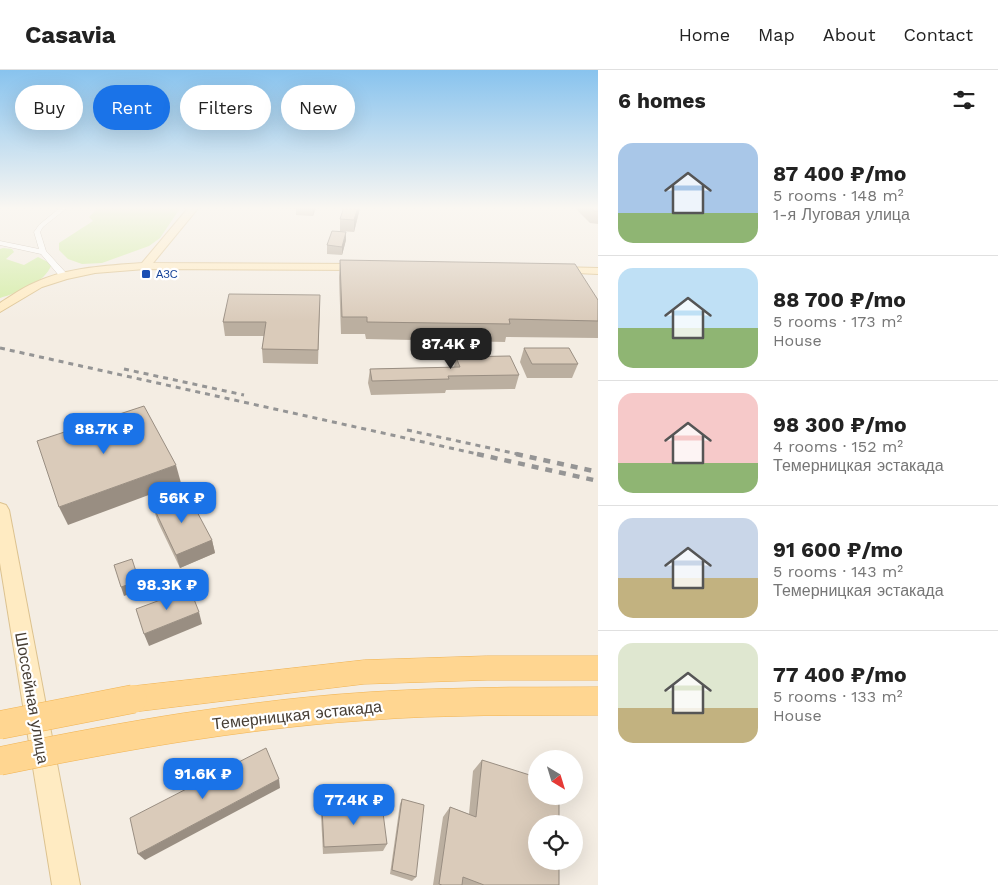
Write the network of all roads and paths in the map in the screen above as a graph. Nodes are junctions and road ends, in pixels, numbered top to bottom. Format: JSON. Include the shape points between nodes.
{"nodes":[{"id":1,"x":11,"y":245,"type":"edge"},
{"id":2,"x":41,"y":245,"type":"edge"},
{"id":3,"x":162,"y":245,"type":"edge"},
{"id":4,"x":43,"y":252,"type":"junction"},
{"id":5,"x":145,"y":266,"type":"junction"},
{"id":6,"x":375,"y":267,"type":"edge"},
{"id":7,"x":548,"y":270,"type":"edge"},
{"id":8,"x":598,"y":271,"type":"edge"},
{"id":9,"x":64,"y":276,"type":"junction"},
{"id":10,"x":21,"y":294,"type":"junction"},
{"id":11,"x":0,"y":302,"type":"edge"},
{"id":12,"x":0,"y":308,"type":"edge"},
{"id":13,"x":0,"y":510,"type":"edge"},
{"id":14,"x":598,"y":668,"type":"edge"},
{"id":15,"x":598,"y":701,"type":"edge"},
{"id":16,"x":0,"y":725,"type":"edge"},
{"id":17,"x":0,"y":761,"type":"edge"},
{"id":18,"x":66,"y":885,"type":"edge"}],
"edges":[{"from":1,"to":4,"type":"street"},
{"from":2,"to":4,"type":"street"},
{"from":3,"to":5,"type":"main road"},
{"from":4,"to":9,"type":"street"},
{"from":5,"to":6,"type":"main road"},
{"from":5,"to":9,"type":"main road"},
{"from":7,"to":8,"type":"main road"},
{"from":9,"to":10,"type":"main road"},
{"from":10,"to":11,"type":"main road"},
{"from":10,"to":12,"type":"main road"},
{"from":13,"to":18,"type":"main road","name":"Шоссейная улица"},
{"from":14,"to":16,"type":"main road","bridge":true,"via":[[364,672],[133,699]]},
{"from":15,"to":17,"type":"main road","name":"Темерницкая эстакада","bridge":true,"via":[[370,706],[296,713],[132,734]]}]}
